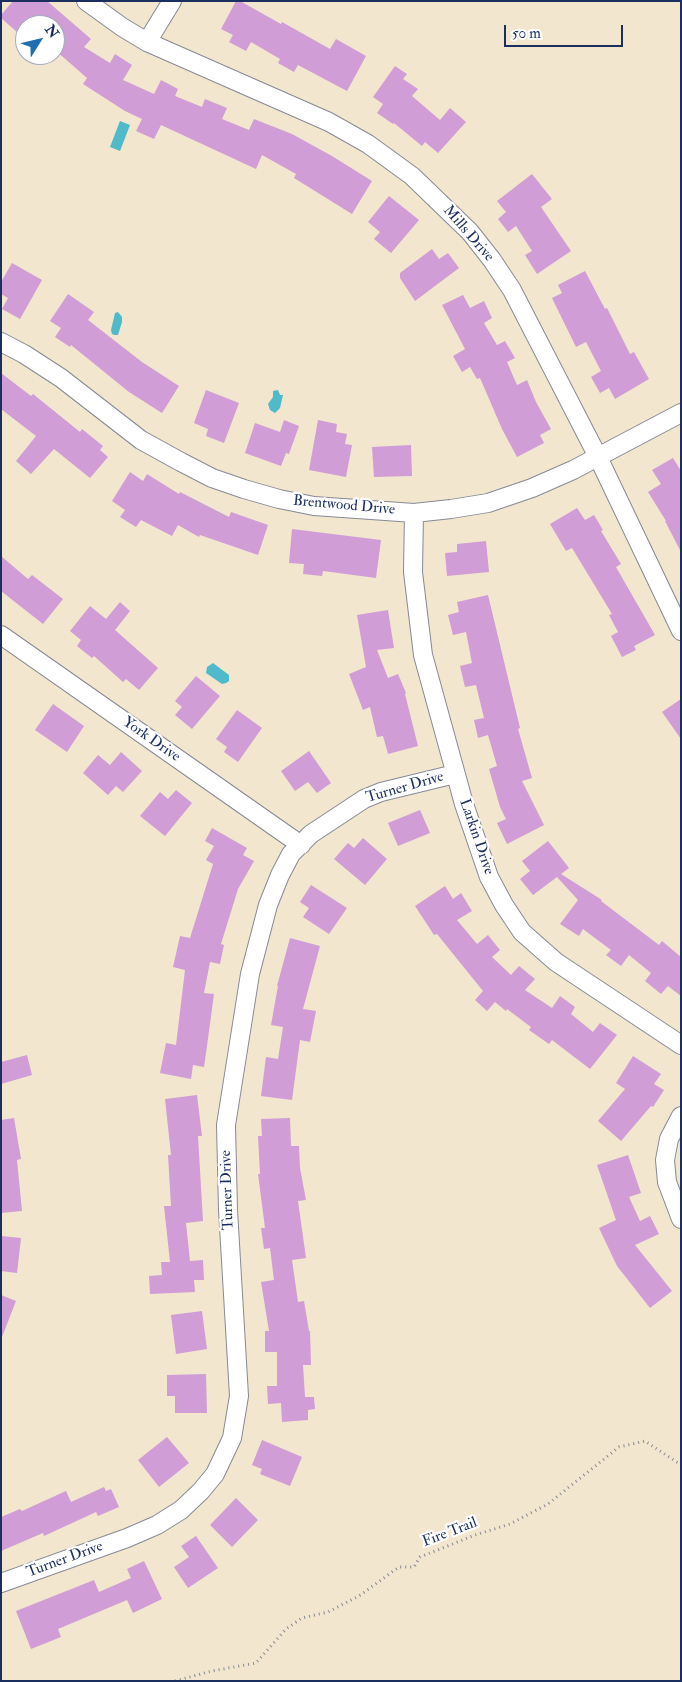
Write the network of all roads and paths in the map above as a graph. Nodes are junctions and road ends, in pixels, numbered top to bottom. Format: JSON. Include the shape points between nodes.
{"nodes":[{"id":1,"x":86,"y":1,"type":"edge"},
{"id":2,"x":172,"y":1,"type":"edge"},
{"id":3,"x":147,"y":42,"type":"junction"},
{"id":4,"x":1,"y":342,"type":"edge"},
{"id":5,"x":681,"y":413,"type":"edge"},
{"id":6,"x":598,"y":457,"type":"junction"},
{"id":7,"x":414,"y":512,"type":"junction"},
{"id":8,"x":681,"y":631,"type":"edge"},
{"id":9,"x":1,"y":634,"type":"edge"},
{"id":10,"x":455,"y":774,"type":"junction"},
{"id":11,"x":301,"y":845,"type":"junction"},
{"id":12,"x":681,"y":1045,"type":"edge"},
{"id":13,"x":681,"y":1116,"type":"edge"},
{"id":14,"x":681,"y":1218,"type":"edge"},
{"id":15,"x":681,"y":1465,"type":"edge"},
{"id":16,"x":1,"y":1583,"type":"edge"},
{"id":17,"x":174,"y":1681,"type":"edge"}],
"edges":[{"from":1,"to":3,"type":"street","name":"Mills Drive"},
{"from":2,"to":3,"type":"street"},
{"from":3,"to":6,"type":"street","name":"Mills Drive","via":[[336,126],[368,144],[434,196],[470,232],[512,290]]},
{"from":4,"to":7,"type":"street","name":"Brentwood Drive","via":[[61,378],[141,440],[212,478],[279,500],[314,506]]},
{"from":5,"to":6,"type":"street","name":"Brentwood Drive"},
{"from":6,"to":7,"type":"street","name":"Brentwood Drive","via":[[532,488],[488,503]]},
{"from":6,"to":8,"type":"street","name":"Mills Drive"},
{"from":7,"to":10,"type":"street","name":"Larkin Drive","via":[[413,572],[423,655]]},
{"from":9,"to":11,"type":"street","name":"York Drive"},
{"from":10,"to":11,"type":"street","name":"Turner Drive","via":[[364,799],[311,834]]},
{"from":10,"to":12,"type":"street","name":"Larkin Drive","via":[[489,877],[522,932],[556,962]]},
{"from":11,"to":16,"type":"street","name":"Turner Drive","via":[[291,854],[268,905],[252,965],[226,1125],[239,1396],[230,1444],[215,1474],[182,1510],[127,1538]]},
{"from":13,"to":14,"type":"street","via":[[669,1139],[665,1160],[667,1182]]},
{"from":15,"to":17,"type":"path","name":"Fire Trail","via":[[645,1441],[619,1447],[548,1504],[510,1524],[420,1556],[414,1567],[399,1567],[360,1596],[328,1612],[302,1618],[286,1629],[256,1663]]}]}
